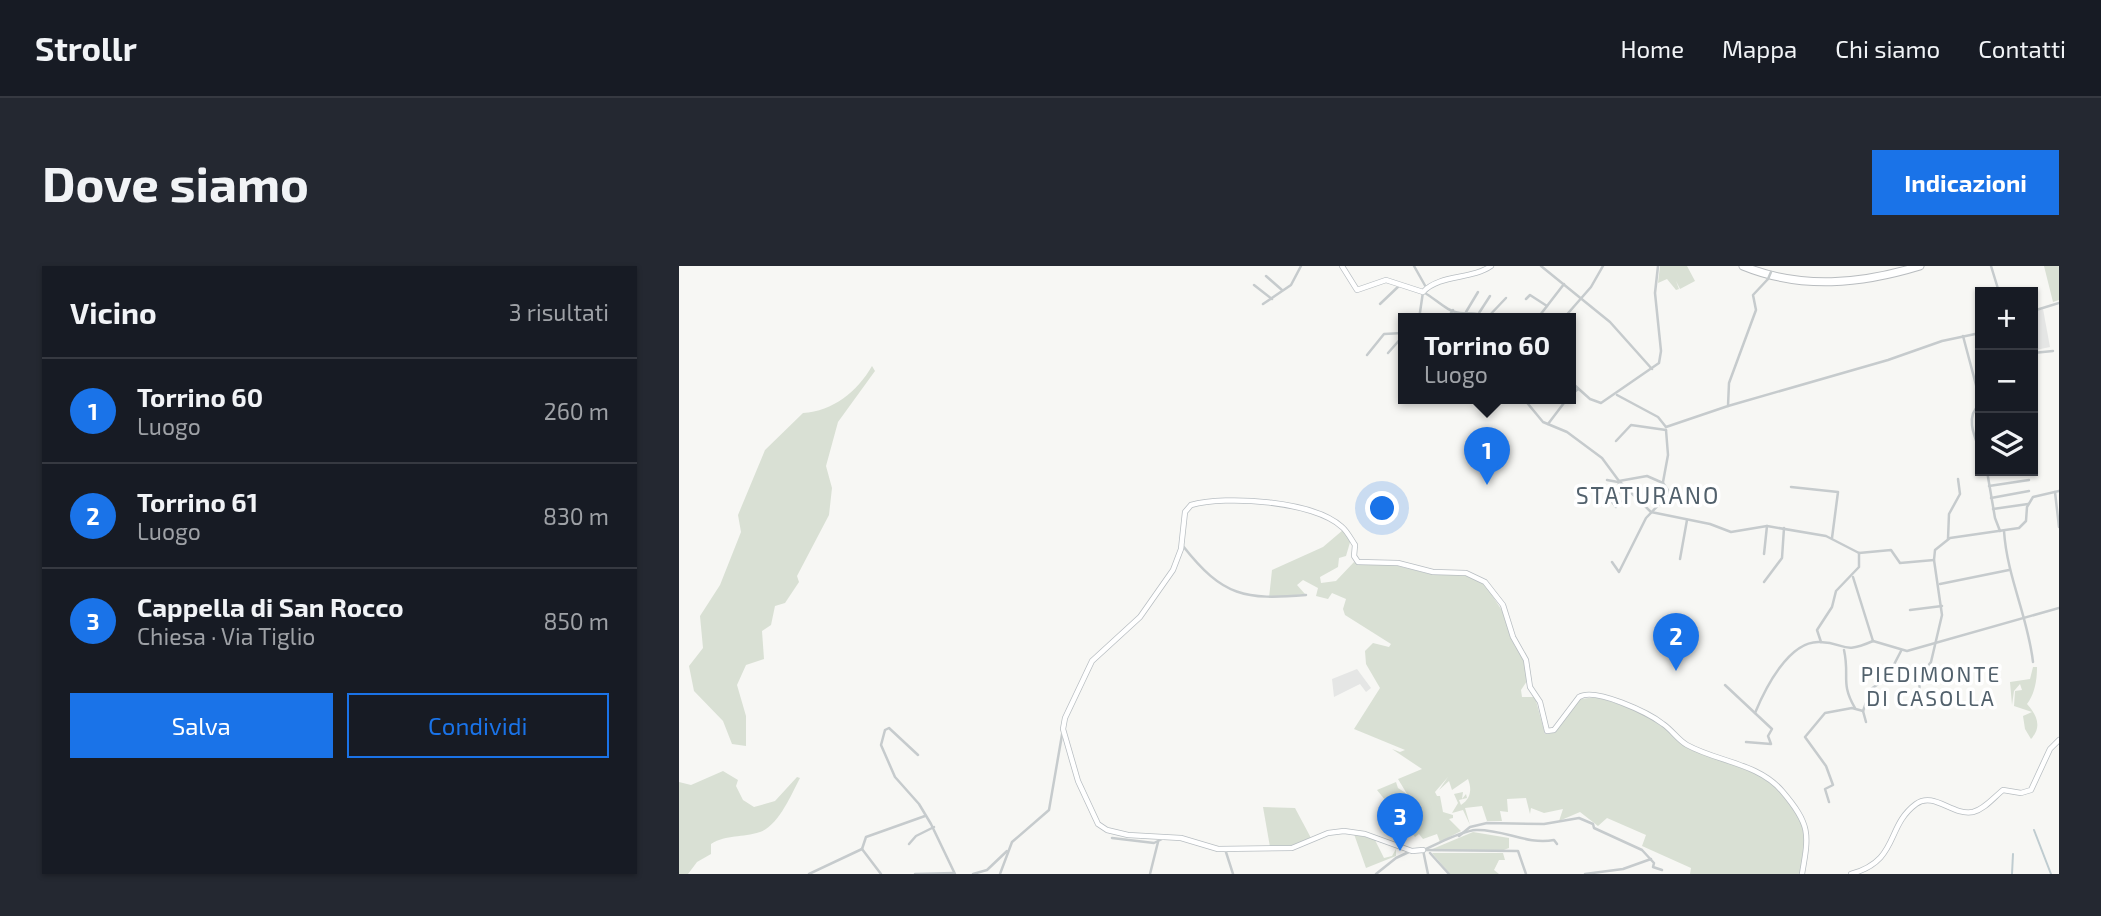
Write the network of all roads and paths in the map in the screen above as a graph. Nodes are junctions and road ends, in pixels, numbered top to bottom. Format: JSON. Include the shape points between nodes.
{"nodes":[{"id":1,"x":1301,"y":266,"type":"edge"},
{"id":2,"x":1342,"y":266,"type":"edge"},
{"id":3,"x":1414,"y":266,"type":"edge"},
{"id":4,"x":1491,"y":266,"type":"edge"},
{"id":5,"x":1541,"y":266,"type":"edge"},
{"id":6,"x":1603,"y":266,"type":"edge"},
{"id":7,"x":1658,"y":266,"type":"edge"},
{"id":8,"x":1744,"y":266,"type":"edge"},
{"id":9,"x":1773,"y":266,"type":"edge"},
{"id":10,"x":1920,"y":266,"type":"edge"},
{"id":11,"x":1991,"y":266,"type":"edge"},
{"id":12,"x":1266,"y":276,"type":"dead end"},
{"id":13,"x":1401,"y":284,"type":"junction"},
{"id":14,"x":1564,"y":284,"type":"junction"},
{"id":15,"x":1254,"y":285,"type":"dead end"},
{"id":16,"x":1997,"y":287,"type":"edge"},
{"id":17,"x":1425,"y":290,"type":"junction"},
{"id":18,"x":1283,"y":291,"type":"junction"},
{"id":19,"x":1478,"y":292,"type":"dead end"},
{"id":20,"x":1490,"y":296,"type":"dead end"},
{"id":21,"x":1506,"y":298,"type":"dead end"},
{"id":22,"x":1580,"y":298,"type":"junction"},
{"id":23,"x":1272,"y":299,"type":"junction"},
{"id":24,"x":1526,"y":299,"type":"dead end"},
{"id":25,"x":2059,"y":303,"type":"edge"},
{"id":26,"x":1263,"y":304,"type":"dead end"},
{"id":27,"x":1380,"y":304,"type":"dead end"},
{"id":28,"x":1546,"y":306,"type":"junction"},
{"id":29,"x":2038,"y":309,"type":"edge"},
{"id":30,"x":1453,"y":310,"type":"junction"},
{"id":31,"x":1466,"y":312,"type":"junction"},
{"id":32,"x":1420,"y":313,"type":"edge"},
{"id":33,"x":1451,"y":313,"type":"edge"},
{"id":34,"x":1479,"y":313,"type":"joint"},
{"id":35,"x":1492,"y":313,"type":"edge"},
{"id":36,"x":1541,"y":313,"type":"edge"},
{"id":37,"x":1568,"y":313,"type":"edge"},
{"id":38,"x":1975,"y":334,"type":"edge"},
{"id":39,"x":1398,"y":335,"type":"edge"},
{"id":40,"x":1963,"y":336,"type":"junction"},
{"id":41,"x":1398,"y":341,"type":"edge"},
{"id":42,"x":2053,"y":351,"type":"dead end"},
{"id":43,"x":2038,"y":352,"type":"edge"},
{"id":44,"x":1388,"y":353,"type":"dead end"},
{"id":45,"x":1367,"y":355,"type":"dead end"},
{"id":46,"x":1652,"y":369,"type":"junction"},
{"id":47,"x":1975,"y":383,"type":"edge"},
{"id":48,"x":1578,"y":389,"type":"edge"},
{"id":49,"x":1617,"y":395,"type":"junction"},
{"id":50,"x":1529,"y":404,"type":"edge"},
{"id":51,"x":1563,"y":404,"type":"edge"},
{"id":52,"x":1728,"y":406,"type":"junction"},
{"id":53,"x":1975,"y":411,"type":"edge"},
{"id":54,"x":1548,"y":425,"type":"junction"},
{"id":55,"x":1666,"y":429,"type":"junction"},
{"id":56,"x":1975,"y":437,"type":"edge"},
{"id":57,"x":1616,"y":440,"type":"dead end"},
{"id":58,"x":1988,"y":476,"type":"edge"},
{"id":59,"x":1958,"y":479,"type":"dead end"},
{"id":60,"x":1607,"y":480,"type":"dead end"},
{"id":61,"x":2029,"y":480,"type":"dead end"},
{"id":62,"x":1618,"y":482,"type":"junction"},
{"id":63,"x":1663,"y":483,"type":"junction"},
{"id":64,"x":1989,"y":486,"type":"junction"},
{"id":65,"x":1791,"y":487,"type":"dead end"},
{"id":66,"x":2029,"y":491,"type":"dead end"},
{"id":67,"x":2057,"y":491,"type":"edge"},
{"id":68,"x":1618,"y":498,"type":"junction"},
{"id":69,"x":1991,"y":498,"type":"junction"},
{"id":70,"x":1627,"y":504,"type":"dead end"},
{"id":71,"x":2028,"y":504,"type":"junction"},
{"id":72,"x":1616,"y":506,"type":"dead end"},
{"id":73,"x":1993,"y":509,"type":"junction"},
{"id":74,"x":1651,"y":512,"type":"junction"},
{"id":75,"x":1687,"y":520,"type":"junction"},
{"id":76,"x":1767,"y":526,"type":"junction"},
{"id":77,"x":2059,"y":527,"type":"edge"},
{"id":78,"x":1784,"y":528,"type":"junction"},
{"id":79,"x":2002,"y":531,"type":"junction"},
{"id":80,"x":1832,"y":538,"type":"junction"},
{"id":81,"x":1948,"y":539,"type":"junction"},
{"id":82,"x":1181,"y":543,"type":"junction"},
{"id":83,"x":1859,"y":553,"type":"junction"},
{"id":84,"x":1764,"y":554,"type":"dead end"},
{"id":85,"x":1680,"y":559,"type":"dead end"},
{"id":86,"x":1934,"y":560,"type":"junction"},
{"id":87,"x":1612,"y":562,"type":"dead end"},
{"id":88,"x":2009,"y":570,"type":"junction"},
{"id":89,"x":1853,"y":576,"type":"junction"},
{"id":90,"x":1764,"y":582,"type":"dead end"},
{"id":91,"x":1939,"y":584,"type":"junction"},
{"id":92,"x":1306,"y":595,"type":"dead end"},
{"id":93,"x":1943,"y":606,"type":"junction"},
{"id":94,"x":2059,"y":608,"type":"edge"},
{"id":95,"x":1910,"y":610,"type":"dead end"},
{"id":96,"x":2024,"y":617,"type":"junction"},
{"id":97,"x":1873,"y":641,"type":"junction"},
{"id":98,"x":1821,"y":642,"type":"junction"},
{"id":99,"x":1934,"y":644,"type":"junction"},
{"id":100,"x":1845,"y":650,"type":"junction"},
{"id":101,"x":1901,"y":651,"type":"junction"},
{"id":102,"x":2033,"y":662,"type":"dead end"},
{"id":103,"x":1725,"y":685,"type":"dead end"},
{"id":104,"x":1919,"y":698,"type":"dead end"},
{"id":105,"x":1855,"y":708,"type":"junction"},
{"id":106,"x":1863,"y":711,"type":"junction"},
{"id":107,"x":1755,"y":713,"type":"junction"},
{"id":108,"x":1866,"y":722,"type":"dead end"},
{"id":109,"x":1063,"y":729,"type":"junction"},
{"id":110,"x":2059,"y":740,"type":"edge"},
{"id":111,"x":1746,"y":742,"type":"dead end"},
{"id":112,"x":918,"y":755,"type":"dead end"},
{"id":113,"x":1829,"y":803,"type":"dead end"},
{"id":114,"x":925,"y":816,"type":"junction"},
{"id":115,"x":934,"y":828,"type":"junction"},
{"id":116,"x":1459,"y":836,"type":"junction"},
{"id":117,"x":1112,"y":838,"type":"dead end"},
{"id":118,"x":1164,"y":838,"type":"junction"},
{"id":119,"x":1159,"y":842,"type":"junction"},
{"id":120,"x":909,"y":844,"type":"dead end"},
{"id":121,"x":1557,"y":844,"type":"dead end"},
{"id":122,"x":1395,"y":845,"type":"junction"},
{"id":123,"x":862,"y":849,"type":"junction"},
{"id":124,"x":1225,"y":849,"type":"junction"},
{"id":125,"x":1007,"y":850,"type":"junction"},
{"id":126,"x":1423,"y":850,"type":"junction"},
{"id":127,"x":1412,"y":851,"type":"junction"},
{"id":128,"x":1397,"y":858,"type":"junction"},
{"id":129,"x":1651,"y":859,"type":"junction"},
{"id":130,"x":1662,"y":870,"type":"dead end"},
{"id":131,"x":954,"y":873,"type":"edge"},
{"id":132,"x":809,"y":874,"type":"edge"},
{"id":133,"x":881,"y":874,"type":"edge"},
{"id":134,"x":915,"y":874,"type":"edge"},
{"id":135,"x":973,"y":874,"type":"edge"},
{"id":136,"x":1000,"y":874,"type":"edge"},
{"id":137,"x":1150,"y":874,"type":"edge"},
{"id":138,"x":1233,"y":874,"type":"edge"},
{"id":139,"x":1376,"y":874,"type":"edge"},
{"id":140,"x":1428,"y":874,"type":"edge"},
{"id":141,"x":1449,"y":874,"type":"edge"},
{"id":142,"x":1526,"y":874,"type":"edge"},
{"id":143,"x":1585,"y":874,"type":"edge"},
{"id":144,"x":1802,"y":874,"type":"edge"},
{"id":145,"x":1851,"y":874,"type":"edge"}],
"edges":[{"from":1,"to":18,"type":"street"},
{"from":2,"to":13,"type":"street","via":[[1357,290],[1386,280]]},
{"from":3,"to":17,"type":"street"},
{"from":4,"to":17,"type":"street"},
{"from":5,"to":14,"type":"street"},
{"from":6,"to":22,"type":"street"},
{"from":7,"to":46,"type":"street","via":[[1655,308],[1661,351],[1659,363]]},
{"from":8,"to":10,"type":"highway","via":[[1775,277],[1832,283],[1871,280]]},
{"from":9,"to":52,"type":"street","bridge":true,"via":[[1753,295],[1756,310],[1729,383]]},
{"from":11,"to":16,"type":"street"},
{"from":12,"to":18,"type":"street"},
{"from":13,"to":17,"type":"street"},
{"from":13,"to":27,"type":"street"},
{"from":14,"to":22,"type":"street"},
{"from":14,"to":28,"type":"street"},
{"from":15,"to":23,"type":"street"},
{"from":17,"to":30,"type":"street"},
{"from":17,"to":32,"type":"street"},
{"from":18,"to":23,"type":"street"},
{"from":19,"to":31,"type":"street"},
{"from":20,"to":34,"type":"street"},
{"from":21,"to":35,"type":"street"},
{"from":22,"to":37,"type":"street"},
{"from":22,"to":46,"type":"street"},
{"from":23,"to":26,"type":"street"},
{"from":24,"to":28,"type":"street","via":[[1529,295]]},
{"from":25,"to":29,"type":"street"},
{"from":28,"to":36,"type":"street"},
{"from":30,"to":31,"type":"street"},
{"from":30,"to":33,"type":"street"},
{"from":31,"to":34,"type":"street"},
{"from":38,"to":40,"type":"street"},
{"from":39,"to":45,"type":"street","via":[[1384,334]]},
{"from":40,"to":47,"type":"street"},
{"from":40,"to":52,"type":"street"},
{"from":41,"to":44,"type":"street"},
{"from":42,"to":43,"type":"street"},
{"from":46,"to":49,"type":"street"},
{"from":48,"to":49,"type":"street","via":[[1601,403]]},
{"from":49,"to":55,"type":"street","via":[[1658,417]]},
{"from":50,"to":54,"type":"street"},
{"from":51,"to":54,"type":"street"},
{"from":52,"to":55,"type":"street"},
{"from":53,"to":56,"type":"street"},
{"from":54,"to":62,"type":"street","via":[[1567,432],[1602,458]]},
{"from":55,"to":57,"type":"street","via":[[1631,425]]},
{"from":55,"to":63,"type":"street"},
{"from":58,"to":64,"type":"street"},
{"from":59,"to":81,"type":"street","via":[[1960,494],[1949,514]]},
{"from":60,"to":62,"type":"street"},
{"from":61,"to":64,"type":"street"},
{"from":62,"to":63,"type":"street","via":[[1647,476]]},
{"from":62,"to":68,"type":"street"},
{"from":62,"to":74,"type":"street"},
{"from":63,"to":74,"type":"street","via":[[1670,493]]},
{"from":64,"to":69,"type":"street"},
{"from":65,"to":80,"type":"street","via":[[1837,492]]},
{"from":66,"to":69,"type":"street"},
{"from":67,"to":71,"type":"street","via":[[2036,495]]},
{"from":67,"to":77,"type":"street"},
{"from":68,"to":70,"type":"street"},
{"from":68,"to":72,"type":"street","via":[[1612,502]]},
{"from":69,"to":73,"type":"street"},
{"from":71,"to":73,"type":"street"},
{"from":71,"to":79,"type":"street","via":[[2024,524]]},
{"from":73,"to":79,"type":"street"},
{"from":74,"to":75,"type":"street"},
{"from":74,"to":87,"type":"street","via":[[1619,572]]},
{"from":75,"to":76,"type":"street","via":[[1736,533]]},
{"from":75,"to":85,"type":"street"},
{"from":76,"to":78,"type":"street"},
{"from":76,"to":84,"type":"street"},
{"from":78,"to":80,"type":"street"},
{"from":78,"to":90,"type":"street","via":[[1782,558]]},
{"from":79,"to":81,"type":"street"},
{"from":79,"to":88,"type":"street"},
{"from":80,"to":83,"type":"street"},
{"from":81,"to":86,"type":"street","via":[[1935,550]]},
{"from":82,"to":92,"type":"street","via":[[1213,578],[1250,597]]},
{"from":82,"to":109,"type":"street","via":[[1173,570],[1152,602],[1084,672]]},
{"from":82,"to":144,"type":"street","via":[[1185,512],[1194,503],[1281,505],[1327,517],[1342,527],[1355,545],[1358,562],[1398,563],[1480,578],[1503,605],[1526,660],[1530,687],[1547,731],[1554,730],[1579,697],[1595,694],[1651,716],[1688,746],[1761,773],[1781,790],[1805,827],[1808,851]]},
{"from":83,"to":86,"type":"street","via":[[1891,550],[1900,564]]},
{"from":83,"to":89,"type":"street","via":[[1860,564]]},
{"from":86,"to":91,"type":"street"},
{"from":88,"to":91,"type":"street"},
{"from":88,"to":96,"type":"street"},
{"from":89,"to":97,"type":"street"},
{"from":89,"to":98,"type":"street","via":[[1836,591],[1817,630]]},
{"from":91,"to":93,"type":"street"},
{"from":93,"to":95,"type":"street"},
{"from":93,"to":99,"type":"street"},
{"from":94,"to":96,"type":"street"},
{"from":96,"to":99,"type":"street"},
{"from":96,"to":102,"type":"street"},
{"from":97,"to":100,"type":"street"},
{"from":97,"to":101,"type":"street"},
{"from":98,"to":100,"type":"street"},
{"from":98,"to":107,"type":"street","via":[[1794,653],[1771,678]]},
{"from":99,"to":101,"type":"street"},
{"from":99,"to":104,"type":"street","via":[[1931,662],[1920,676]]},
{"from":100,"to":105,"type":"street","via":[[1845,688]]},
{"from":101,"to":106,"type":"street","via":[[1887,678],[1871,689]]},
{"from":103,"to":107,"type":"street"},
{"from":105,"to":106,"type":"street"},
{"from":105,"to":113,"type":"street","via":[[1825,713],[1805,737],[1826,766],[1833,785],[1825,789]]},
{"from":106,"to":108,"type":"street"},
{"from":107,"to":111,"type":"street","via":[[1772,727],[1768,737],[1772,743]]},
{"from":109,"to":118,"type":"street","via":[[1082,791],[1098,824],[1128,835]]},
{"from":109,"to":125,"type":"street","via":[[1049,810]]},
{"from":110,"to":145,"type":"street","via":[[2031,790],[2003,789],[1970,812],[1921,801],[1903,817],[1886,854]]},
{"from":112,"to":114,"type":"street","via":[[888,728],[884,730],[881,745],[891,769]]},
{"from":114,"to":115,"type":"street"},
{"from":114,"to":123,"type":"street","via":[[866,837]]},
{"from":115,"to":120,"type":"street"},
{"from":115,"to":131,"type":"street"},
{"from":116,"to":121,"type":"street","via":[[1477,830]]},
{"from":116,"to":126,"type":"street"},
{"from":116,"to":129,"type":"street","via":[[1487,822],[1544,824],[1579,818],[1636,846]]},
{"from":117,"to":119,"type":"street"},
{"from":118,"to":119,"type":"street"},
{"from":118,"to":124,"type":"street"},
{"from":119,"to":137,"type":"street"},
{"from":122,"to":124,"type":"street","via":[[1365,834],[1336,831],[1292,848]]},
{"from":122,"to":127,"type":"street"},
{"from":122,"to":128,"type":"street"},
{"from":123,"to":132,"type":"street"},
{"from":123,"to":133,"type":"street"},
{"from":124,"to":138,"type":"street"},
{"from":125,"to":135,"type":"street","via":[[987,870]]},
{"from":125,"to":136,"type":"street"},
{"from":126,"to":127,"type":"street"},
{"from":126,"to":140,"type":"street"},
{"from":126,"to":141,"type":"street"},
{"from":126,"to":142,"type":"street","via":[[1520,852]]},
{"from":127,"to":128,"type":"street"},
{"from":128,"to":139,"type":"street"},
{"from":129,"to":130,"type":"street","via":[[1654,868]]},
{"from":129,"to":143,"type":"street","via":[[1623,869]]},
{"from":131,"to":134,"type":"street"}]}
